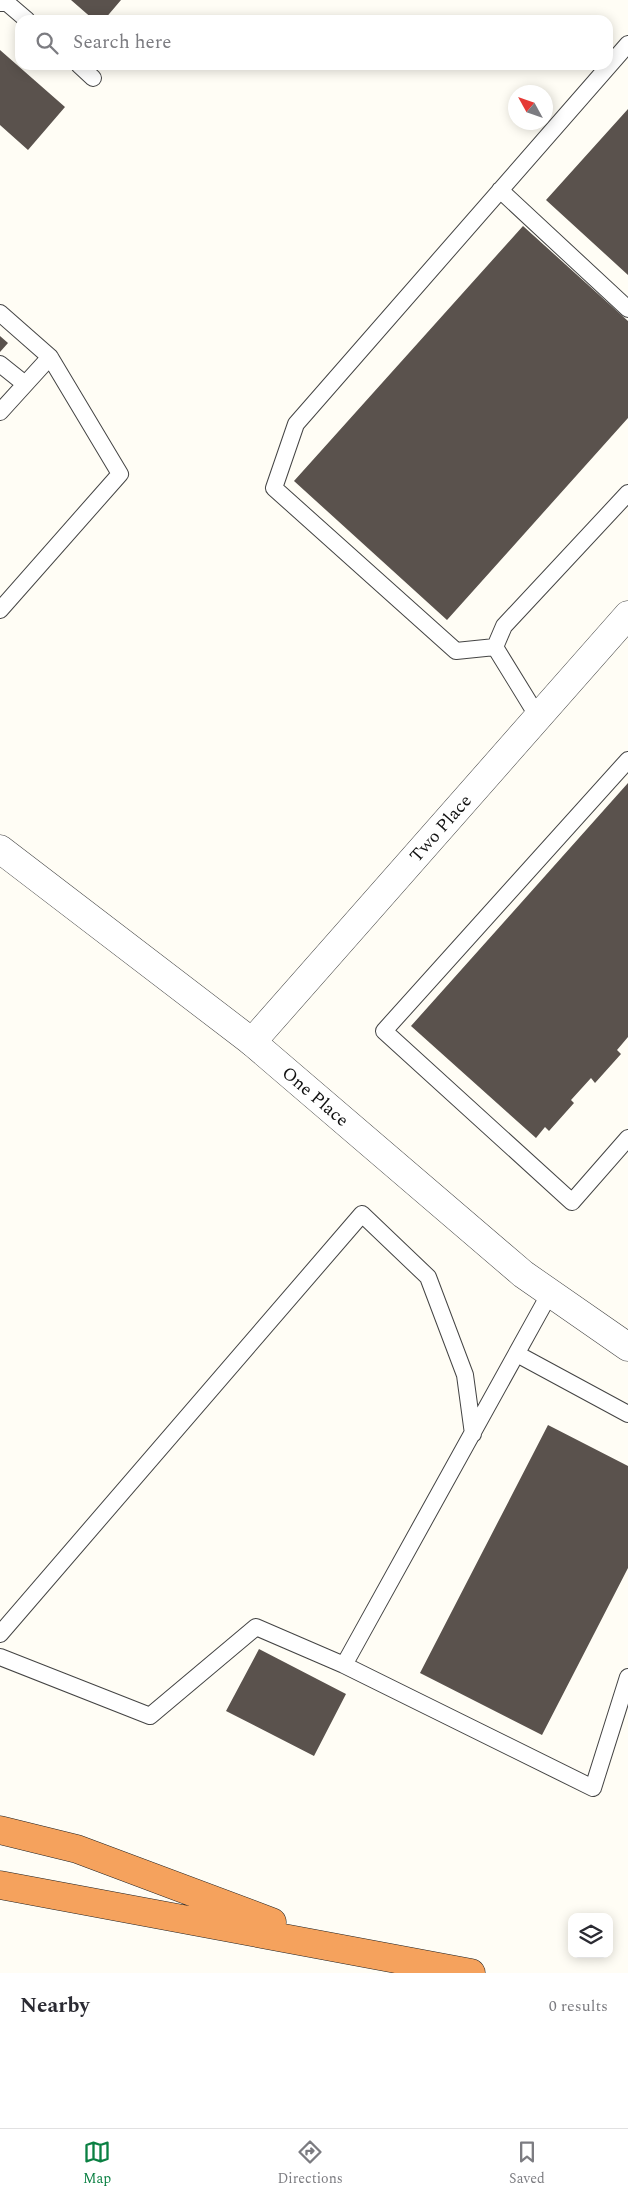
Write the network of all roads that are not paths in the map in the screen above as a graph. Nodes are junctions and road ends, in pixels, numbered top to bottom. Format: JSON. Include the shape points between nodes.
{"nodes":[{"id":1,"x":0,"y":3,"type":"edge"},
{"id":2,"x":21,"y":15,"type":"edge"},
{"id":3,"x":628,"y":44,"type":"edge"},
{"id":4,"x":613,"y":61,"type":"edge"},
{"id":5,"x":84,"y":70,"type":"edge"},
{"id":6,"x":605,"y":70,"type":"edge"},
{"id":7,"x":93,"y":78,"type":"dead end"},
{"id":8,"x":500,"y":190,"type":"junction"},
{"id":9,"x":628,"y":309,"type":"edge"},
{"id":10,"x":0,"y":313,"type":"edge"},
{"id":11,"x":50,"y":357,"type":"junction"},
{"id":12,"x":0,"y":364,"type":"edge"},
{"id":13,"x":25,"y":384,"type":"junction"},
{"id":14,"x":3,"y":404,"type":"edge"},
{"id":15,"x":628,"y":492,"type":"edge"},
{"id":16,"x":0,"y":610,"type":"edge"},
{"id":17,"x":628,"y":615,"type":"edge"},
{"id":18,"x":495,"y":647,"type":"junction"},
{"id":19,"x":538,"y":717,"type":"junction"},
{"id":20,"x":628,"y":760,"type":"edge"},
{"id":21,"x":0,"y":848,"type":"edge"},
{"id":22,"x":252,"y":1042,"type":"junction"},
{"id":23,"x":628,"y":1138,"type":"edge"},
{"id":24,"x":550,"y":1293,"type":"junction"},
{"id":25,"x":628,"y":1347,"type":"edge"},
{"id":26,"x":517,"y":1354,"type":"junction"},
{"id":27,"x":628,"y":1414,"type":"edge"},
{"id":28,"x":472,"y":1434,"type":"junction"},
{"id":29,"x":0,"y":1634,"type":"edge"},
{"id":30,"x":0,"y":1657,"type":"edge"},
{"id":31,"x":344,"y":1665,"type":"junction"},
{"id":32,"x":628,"y":1677,"type":"edge"},
{"id":33,"x":0,"y":1830,"type":"edge"},
{"id":34,"x":0,"y":1884,"type":"edge"},
{"id":35,"x":339,"y":1948,"type":"junction"},
{"id":36,"x":471,"y":1973,"type":"edge"}],
"edges":[{"from":1,"to":2,"type":"lane","via":[[7,3]]},
{"from":3,"to":4,"type":"lane"},
{"from":5,"to":7,"type":"lane"},
{"from":6,"to":8,"type":"lane"},
{"from":8,"to":9,"type":"lane"},
{"from":8,"to":18,"type":"lane","via":[[296,424],[274,488],[456,651]]},
{"from":10,"to":11,"type":"lane"},
{"from":11,"to":13,"type":"lane"},
{"from":11,"to":16,"type":"lane","via":[[120,474]]},
{"from":12,"to":13,"type":"lane"},
{"from":13,"to":14,"type":"lane"},
{"from":15,"to":18,"type":"lane","via":[[504,626]]},
{"from":17,"to":19,"type":"street","name":"Two Place"},
{"from":18,"to":19,"type":"lane"},
{"from":19,"to":22,"type":"street","name":"Two Place"},
{"from":20,"to":23,"type":"lane","via":[[384,1032],[572,1202]]},
{"from":21,"to":22,"type":"street","name":"One Place"},
{"from":22,"to":24,"type":"street","name":"One Place","via":[[515,1267]]},
{"from":24,"to":25,"type":"street","name":"One Place"},
{"from":24,"to":26,"type":"lane"},
{"from":26,"to":27,"type":"lane"},
{"from":26,"to":28,"type":"lane"},
{"from":28,"to":29,"type":"lane","via":[[465,1375],[428,1277],[362,1214]]},
{"from":28,"to":31,"type":"lane"},
{"from":30,"to":31,"type":"lane","via":[[150,1716],[256,1627]]},
{"from":31,"to":32,"type":"lane","via":[[593,1788]]},
{"from":33,"to":35,"type":"highway","via":[[77,1849]]},
{"from":34,"to":35,"type":"highway"},
{"from":35,"to":36,"type":"highway"}]}
